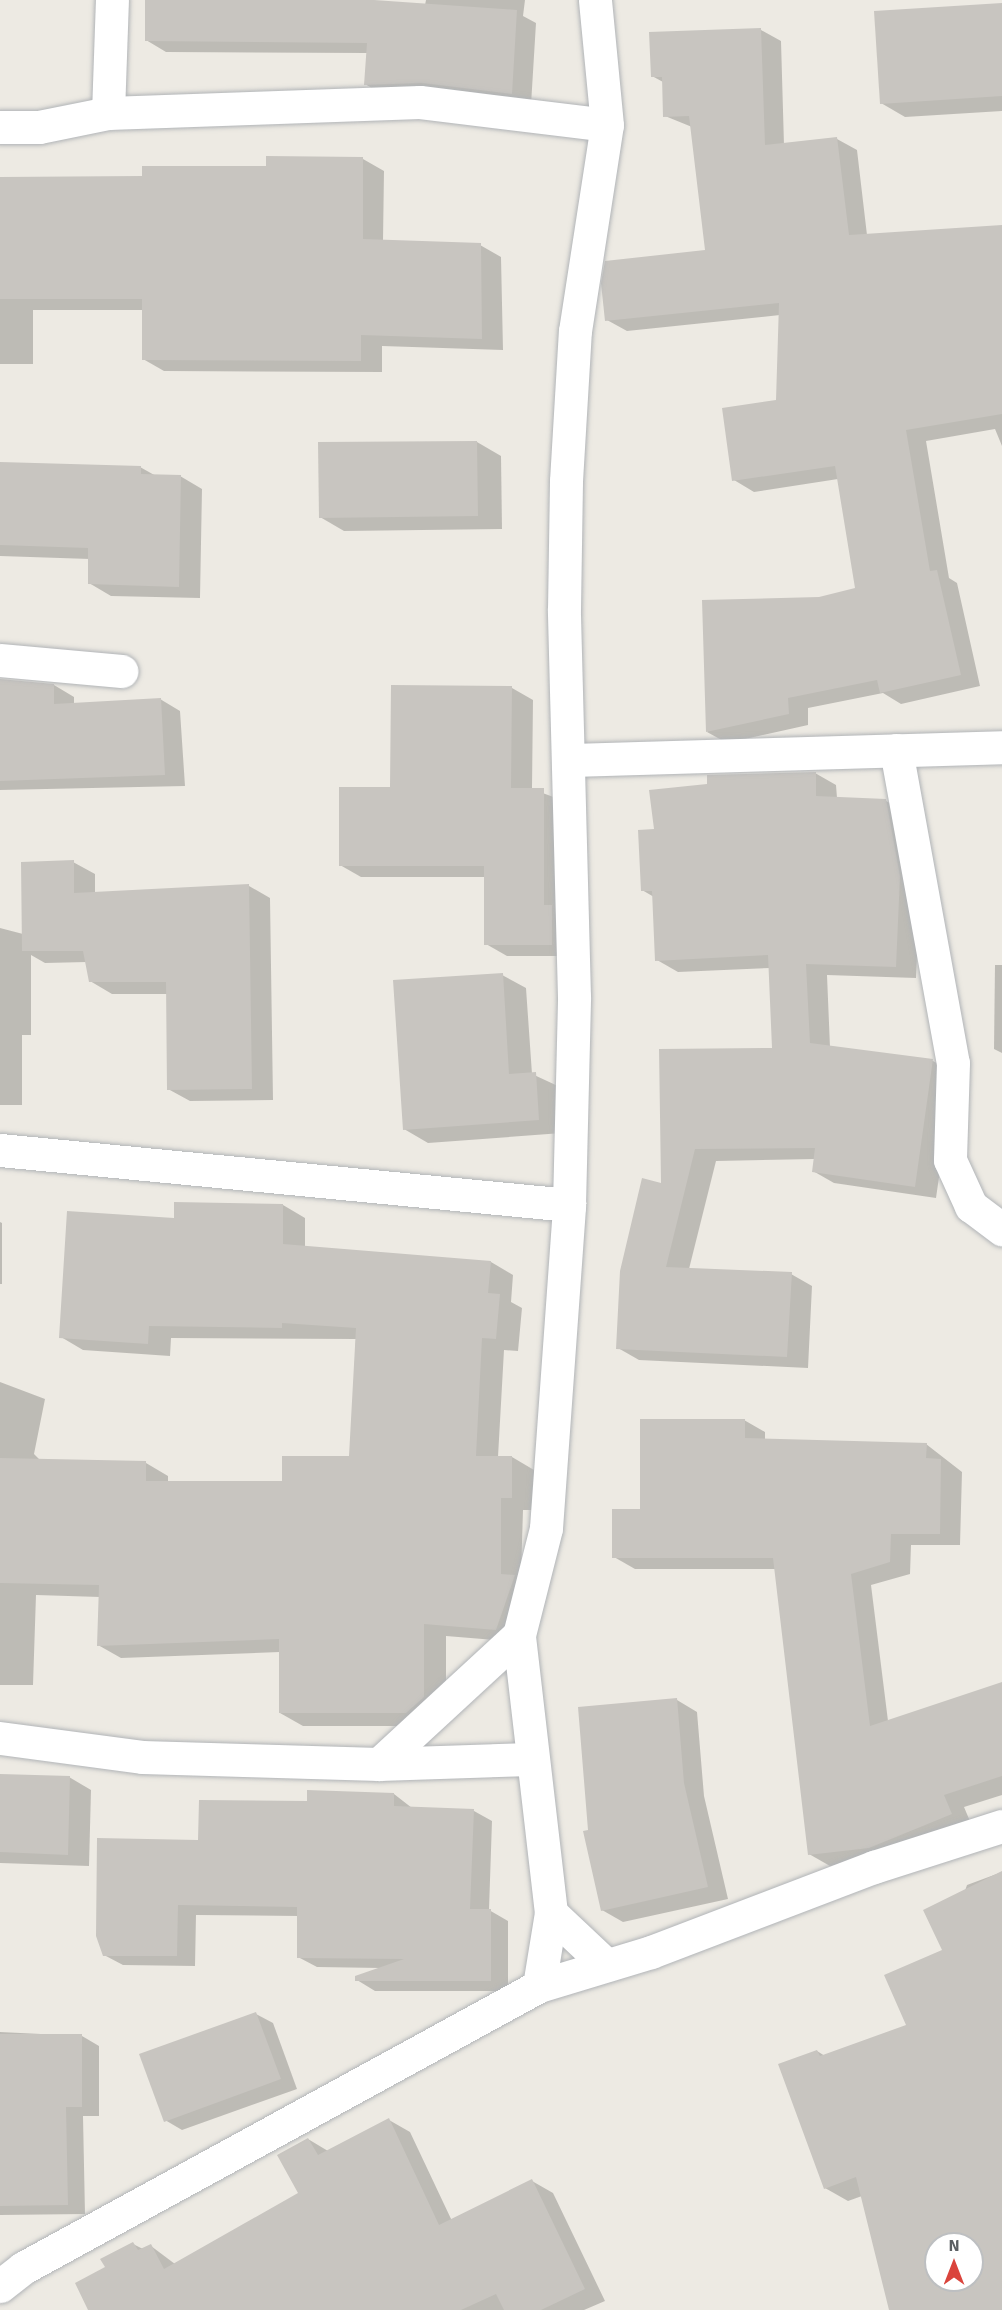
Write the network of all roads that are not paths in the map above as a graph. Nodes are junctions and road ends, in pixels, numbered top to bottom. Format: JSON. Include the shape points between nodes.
{"nodes":[{"id":1,"x":112,"y":0,"type":"edge"},
{"id":2,"x":595,"y":0,"type":"edge"},
{"id":3,"x":108,"y":113,"type":"junction"},
{"id":4,"x":607,"y":125,"type":"junction"},
{"id":5,"x":0,"y":127,"type":"edge"},
{"id":6,"x":0,"y":660,"type":"edge"},
{"id":7,"x":122,"y":672,"type":"dead end"},
{"id":8,"x":1002,"y":747,"type":"edge"},
{"id":9,"x":896,"y":750,"type":"junction"},
{"id":10,"x":572,"y":760,"type":"junction"},
{"id":11,"x":0,"y":1150,"type":"edge"},
{"id":12,"x":569,"y":1205,"type":"junction"},
{"id":13,"x":1002,"y":1229,"type":"edge"},
{"id":14,"x":519,"y":1635,"type":"junction"},
{"id":15,"x":0,"y":1738,"type":"edge"},
{"id":16,"x":530,"y":1759,"type":"junction"},
{"id":17,"x":379,"y":1764,"type":"junction"},
{"id":18,"x":1002,"y":1826,"type":"edge"},
{"id":19,"x":551,"y":1913,"type":"junction"},
{"id":20,"x":604,"y":1963,"type":"junction"},
{"id":21,"x":539,"y":1986,"type":"junction"},
{"id":22,"x":0,"y":2286,"type":"edge"}],
"edges":[{"from":1,"to":3,"type":"street"},
{"from":2,"to":4,"type":"street"},
{"from":3,"to":4,"type":"street","via":[[420,102]]},
{"from":3,"to":5,"type":"street","via":[[39,127]]},
{"from":4,"to":10,"type":"street","via":[[574,331],[567,458],[564,609]]},
{"from":6,"to":7,"type":"street"},
{"from":8,"to":9,"type":"street"},
{"from":9,"to":10,"type":"street"},
{"from":9,"to":13,"type":"street","via":[[953,1063],[951,1160],[971,1206]]},
{"from":10,"to":12,"type":"street"},
{"from":11,"to":12,"type":"street"},
{"from":12,"to":14,"type":"street","via":[[546,1528]]},
{"from":14,"to":16,"type":"street"},
{"from":14,"to":17,"type":"street"},
{"from":15,"to":17,"type":"street","via":[[142,1757]]},
{"from":16,"to":17,"type":"street"},
{"from":16,"to":19,"type":"street"},
{"from":18,"to":20,"type":"street","via":[[874,1867],[651,1952]]},
{"from":19,"to":20,"type":"street"},
{"from":19,"to":21,"type":"street"},
{"from":20,"to":21,"type":"street"},
{"from":21,"to":22,"type":"street","via":[[23,2268]]}]}
